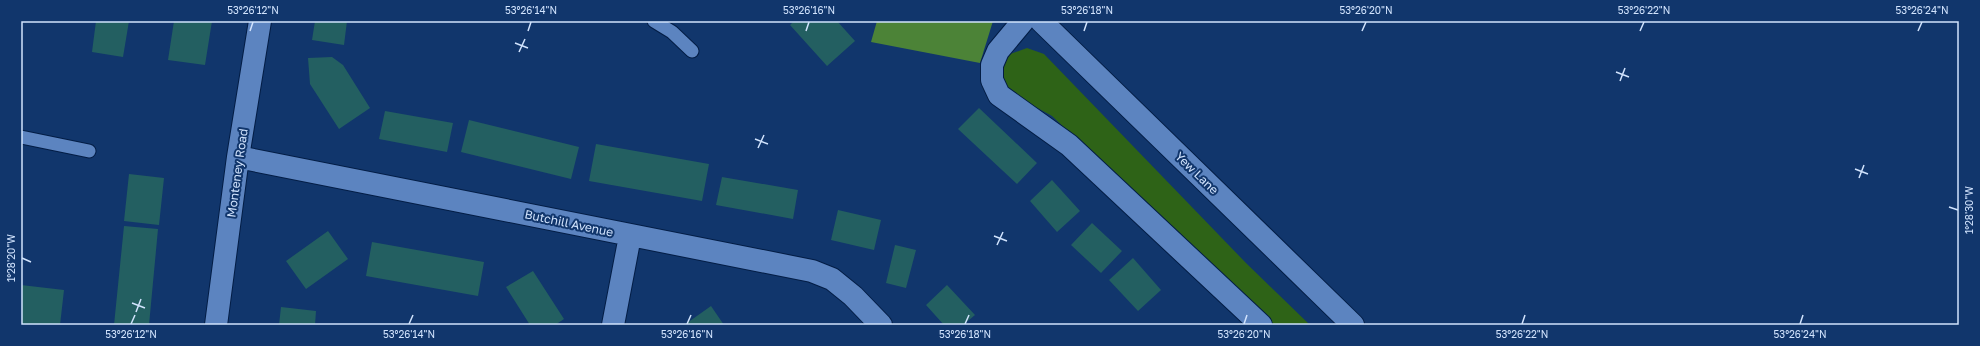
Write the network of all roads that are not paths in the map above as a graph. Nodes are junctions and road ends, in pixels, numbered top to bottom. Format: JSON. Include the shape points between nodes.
{"nodes":[{"id":1,"x":260,"y":21,"type":"edge"},
{"id":2,"x":654,"y":21,"type":"edge"},
{"id":3,"x":1023,"y":21,"type":"edge"},
{"id":4,"x":1041,"y":21,"type":"edge"},
{"id":5,"x":692,"y":51,"type":"dead end"},
{"id":6,"x":21,"y":138,"type":"edge"},
{"id":7,"x":89,"y":151,"type":"dead end"},
{"id":8,"x":238,"y":157,"type":"junction"},
{"id":9,"x":630,"y":236,"type":"junction"},
{"id":10,"x":216,"y":325,"type":"edge"},
{"id":11,"x":612,"y":325,"type":"edge"},
{"id":12,"x":881,"y":325,"type":"edge"},
{"id":13,"x":1262,"y":325,"type":"edge"},
{"id":14,"x":1353,"y":325,"type":"edge"}],
"edges":[{"from":1,"to":8,"type":"street","name":"Monteney Road"},
{"from":2,"to":5,"type":"lane","via":[[672,32]]},
{"from":3,"to":13,"type":"street","via":[[1001,46],[992,65],[992,80],[999,94],[1070,146]]},
{"from":4,"to":14,"type":"street","name":"Yew Lane"},
{"from":6,"to":7,"type":"lane"},
{"from":8,"to":9,"type":"street","name":"Butchill Avenue"},
{"from":8,"to":10,"type":"street","name":"Monteney Road"},
{"from":9,"to":11,"type":"street"},
{"from":9,"to":12,"type":"street","name":"Butchill Avenue","via":[[812,271],[832,279]]}]}
